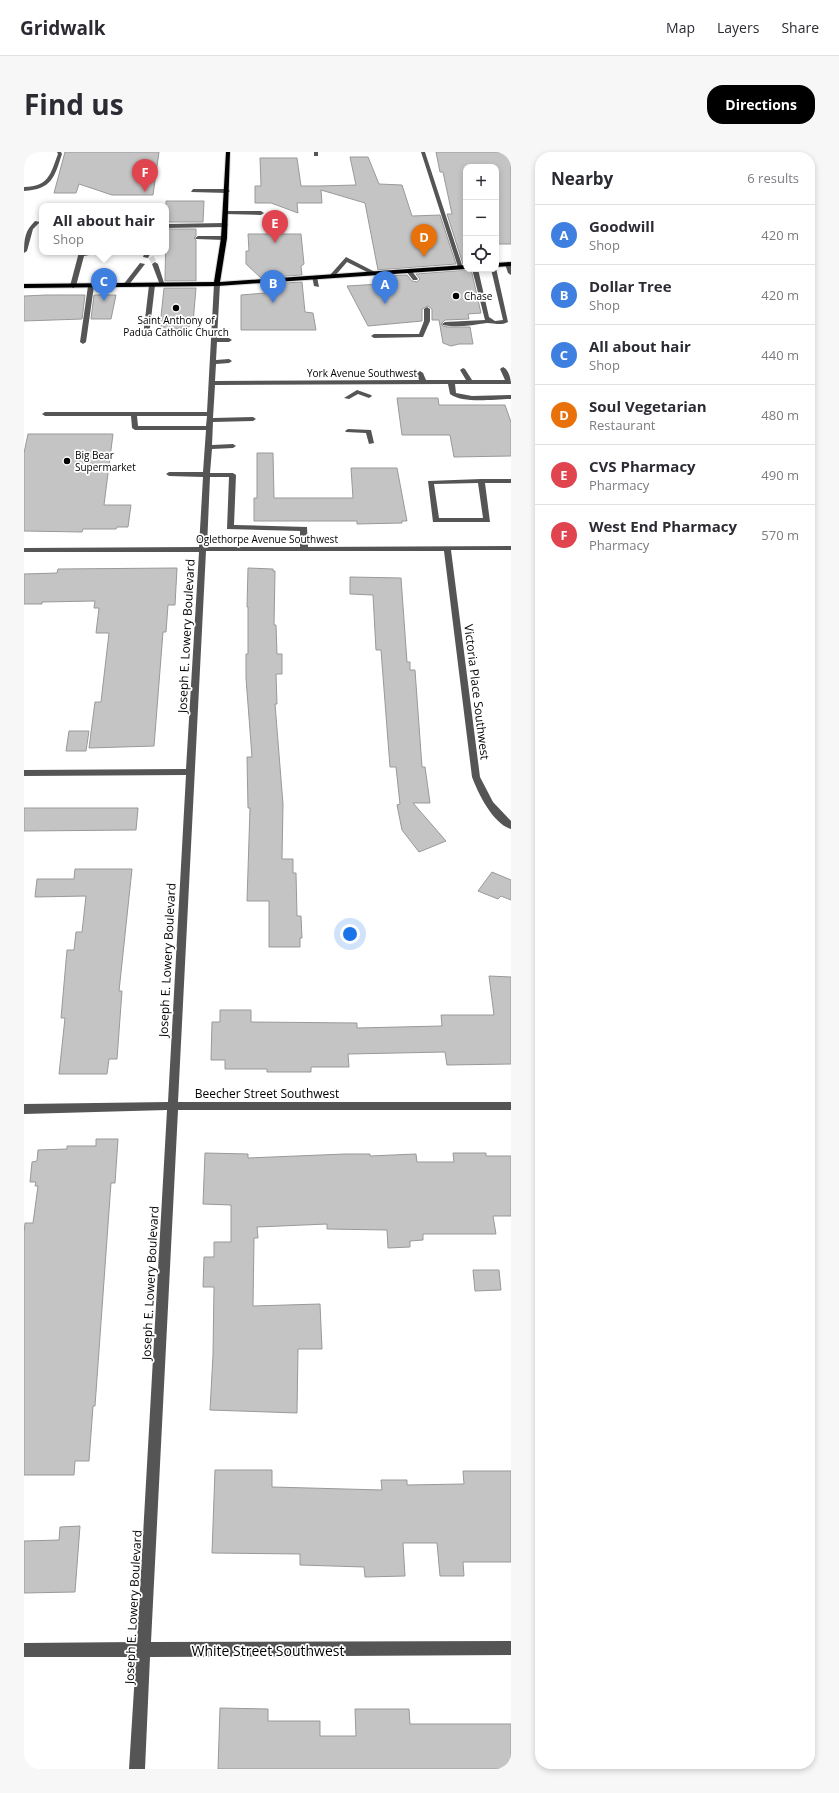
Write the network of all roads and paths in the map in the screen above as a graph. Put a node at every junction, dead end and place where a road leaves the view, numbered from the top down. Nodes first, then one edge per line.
1 (59, 152) edge
2 (228, 152) edge
3 (424, 152) edge
4 (24, 189) edge
5 (193, 191) dead end
6 (227, 191) junction
7 (226, 213) junction
8 (261, 213) dead end
9 (37, 222) dead end
10 (225, 225) junction
11 (169, 226) edge
12 (198, 238) dead end
13 (224, 238) junction
14 (24, 251) edge
15 (81, 255) edge
16 (142, 264) dead end
17 (155, 264) tunnel mouth
18 (510, 264) edge
19 (499, 265) edge
20 (463, 267) edge
21 (409, 271) junction
22 (476, 272) edge
23 (495, 272) edge
24 (373, 273) junction
25 (511, 274) edge
26 (332, 276) junction
27 (314, 277) junction
28 (415, 279) dead end
29 (217, 284) junction
30 (126, 285) junction
31 (152, 285) junction
32 (163, 285) junction
33 (24, 286) edge
34 (73, 286) junction
35 (91, 286) junction
36 (317, 286) dead end
37 (427, 309) dead end
38 (489, 321) junction
39 (445, 324) dead end
40 (146, 336) dead end
41 (374, 336) dead end
42 (214, 340) junction
43 (229, 340) dead end
44 (83, 342) dead end
45 (229, 361) dead end
46 (213, 362) junction
47 (503, 369) dead end
48 (463, 370) dead end
49 (420, 373) dead end
50 (355, 382) junction
51 (423, 382) junction
52 (450, 382) junction
53 (470, 382) junction
54 (510, 382) edge
55 (212, 383) junction
56 (357, 392) junction
57 (369, 396) dead end
58 (511, 397) edge
59 (347, 398) dead end
60 (45, 414) dead end
61 (134, 414) junction
62 (253, 419) dead end
63 (210, 421) junction
64 (348, 431) dead end
65 (371, 443) dead end
66 (209, 446) junction
67 (233, 446) dead end
68 (169, 474) dead end
69 (208, 475) junction
70 (481, 481) junction
71 (511, 481) edge
72 (447, 548) junction
73 (511, 548) edge
74 (204, 549) junction
75 (304, 549) junction
76 (24, 550) edge
77 (191, 772) junction
78 (24, 773) edge
79 (511, 826) edge
80 (172, 1106) junction
81 (511, 1106) edge
82 (24, 1109) edge
83 (511, 1648) edge
84 (24, 1650) edge
85 (144, 1650) junction
86 (137, 1769) edge

1 - 4 street
2 - 6 main road, Joseph E. Lowery Boulevard
3 - 20 street
5 - 6 street
6 - 7 main road, Joseph E. Lowery Boulevard
7 - 8 street
7 - 10 main road, Joseph E. Lowery Boulevard
9 - 14 street
10 - 11 street
10 - 13 main road, Joseph E. Lowery Boulevard
12 - 13 street
13 - 29 main road, Joseph E. Lowery Boulevard
15 - 34 street
16 - 30 street
17 - 32 street
18 - 19 main road
18 - 25 street
20 - 21 main road
21 - 24 main road
21 - 28 street
22 - 38 street
23 - 38 street
24 - 26 main road
24 - 26 street
26 - 27 main road
27 - 29 main road
27 - 36 street
29 - 32 main road
29 - 42 street, Joseph E. Lowery Boulevard
30 - 31 main road
30 - 35 main road
31 - 32 main road
31 - 40 street
33 - 34 main road
34 - 35 main road
35 - 44 street
37 - 41 street
38 - 39 street
42 - 43 street
42 - 46 street, Joseph E. Lowery Boulevard
45 - 46 street
46 - 55 street, Joseph E. Lowery Boulevard
47 - 54 street
48 - 53 street
49 - 51 street
50 - 51 street, York Avenue Southwest
50 - 55 street, York Avenue Southwest
50 - 56 street
51 - 52 street, York Avenue Southwest
52 - 53 street, York Avenue Southwest
52 - 58 street
53 - 54 street, York Avenue Southwest
55 - 63 street, Joseph E. Lowery Boulevard
56 - 57 street
56 - 59 street
60 - 61 street
61 - 63 street
61 - 63 street
62 - 63 street
63 - 66 street, Joseph E. Lowery Boulevard
64 - 65 street
66 - 67 street
66 - 69 street, Joseph E. Lowery Boulevard
68 - 69 street
69 - 74 street, Joseph E. Lowery Boulevard
69 - 75 street
70 - 70 street
70 - 71 street
72 - 73 street, Oglethorpe Avenue Southwest
72 - 75 street, Oglethorpe Avenue Southwest
72 - 79 street, Victoria Place Southwest
74 - 75 street, Oglethorpe Avenue Southwest
74 - 76 street, Oglethorpe Avenue Southwest
74 - 77 street, Joseph E. Lowery Boulevard
77 - 78 street
77 - 80 street, Joseph E. Lowery Boulevard
80 - 81 street, Beecher Street Southwest
80 - 82 street, Beecher Street Southwest
80 - 85 street, Joseph E. Lowery Boulevard
83 - 85 street, White Street Southwest
84 - 85 street, White Street Southwest
85 - 86 street, Joseph E. Lowery Boulevard

